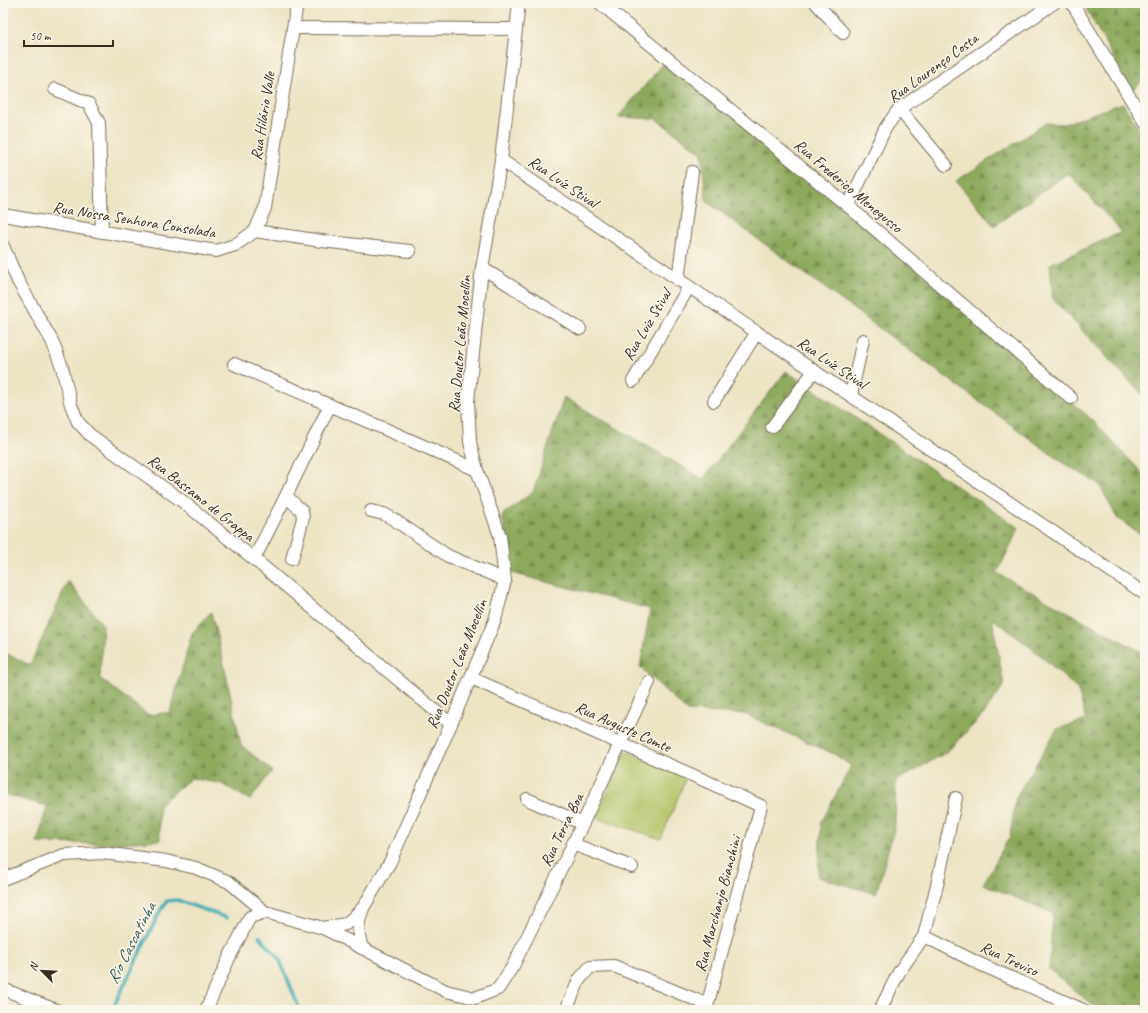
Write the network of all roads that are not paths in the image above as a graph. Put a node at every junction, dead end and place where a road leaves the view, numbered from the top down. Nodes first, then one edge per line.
1 (297, 3) edge
2 (519, 3) edge
3 (600, 3) edge
4 (816, 3) edge
5 (1054, 3) edge
6 (1072, 3) edge
7 (293, 28) junction
8 (515, 28) junction
9 (843, 34) dead end
10 (55, 89) dead end
11 (898, 109) junction
12 (1145, 122) edge
13 (501, 160) junction
14 (946, 165) dead end
15 (692, 172) dead end
16 (848, 206) junction
17 (3, 215) edge
18 (255, 231) junction
19 (102, 232) junction
20 (3, 246) edge
21 (410, 251) dead end
22 (482, 268) junction
23 (678, 280) junction
24 (689, 286) junction
25 (580, 328) dead end
26 (757, 332) junction
27 (864, 340) dead end
28 (234, 364) dead end
29 (814, 371) junction
30 (634, 380) dead end
31 (851, 396) junction
32 (1071, 398) dead end
33 (714, 401) dead end
34 (330, 405) junction
35 (772, 426) dead end
36 (477, 470) junction
37 (286, 496) junction
38 (371, 511) dead end
39 (254, 559) junction
40 (292, 559) dead end
41 (505, 580) junction
42 (1145, 594) edge
43 (471, 678) junction
44 (648, 682) dead end
45 (451, 724) junction
46 (621, 744) junction
47 (956, 798) dead end
48 (527, 799) dead end
49 (761, 806) joint
50 (583, 824) junction
51 (573, 844) junction
52 (632, 867) dead end
53 (3, 879) edge
54 (363, 908) junction
55 (265, 912) junction
56 (323, 928) junction
57 (924, 936) junction
58 (362, 948) junction
59 (3, 989) edge
60 (706, 1007) edge
61 (56, 1010) edge
62 (206, 1010) edge
63 (566, 1010) edge
64 (880, 1010) edge
65 (1083, 1010) edge

1 - 7 street, Rua Hilário Valle
2 - 8 street, Rua Doutor Leão Mocellin
3 - 16 street, Rua Frederico Menegusso
4 - 9 street
5 - 11 street, Rua Lourenço Costa
6 - 12 street
7 - 8 street
7 - 18 street, Rua Hilário Valle
8 - 13 street, Rua Doutor Leão Mocellin
10 - 19 street
11 - 14 street
11 - 16 street, Rua Lourenço Costa
13 - 22 street, Rua Doutor Leão Mocellin
13 - 23 street, Rua Luíz Stival
15 - 23 street, Rua Luiz Stival
16 - 32 street, Rua Frederico Menegusso
17 - 19 street, Rua Nossa Senhora Consolada
18 - 19 street, Rua Nossa Senhora Consolada
18 - 21 street
20 - 39 street, Rua Bassamo de Grappa
22 - 25 street
22 - 36 street, Rua Doutor Leão Mocellin
23 - 24 street, Rua Luíz Stival
24 - 26 street, Rua Luíz Stival
24 - 30 street, Rua Luiz Stival
26 - 29 street, Rua Luíz Stival
26 - 33 street
27 - 31 street
28 - 34 street
29 - 31 street, Rua Luíz Stival
29 - 35 street
31 - 42 street, Rua Luíz Stival
34 - 36 street
34 - 37 street
36 - 41 street, Rua Doutor Leão Mocellin
37 - 39 street
37 - 40 street
38 - 41 street
39 - 45 street, Rua Bassamo de Grappa
41 - 43 street, Rua Doutor Leão Mocellin
43 - 45 street, Rua Doutor Leão Mocellin
43 - 46 street, Rua Auguste Comte
44 - 46 street, Rua Terra Boa
45 - 54 street, Rua Doutor Leão Mocellin
46 - 49 street, Rua Auguste Comte
46 - 50 street, Rua Terra Boa
47 - 57 street
48 - 50 street
49 - 60 street, Rua Marchanjo Bianchini
50 - 51 street, Rua Terra Boa
51 - 52 street
51 - 58 street, Rua Terra Boa
53 - 55 street
54 - 56 street, Rua Doutor Leão Mocellin
54 - 58 street
55 - 56 street, Rua Doutor Leão Mocellin
55 - 62 street
56 - 58 street
57 - 64 street
57 - 65 street, Rua Treviso
59 - 61 street
60 - 63 street

